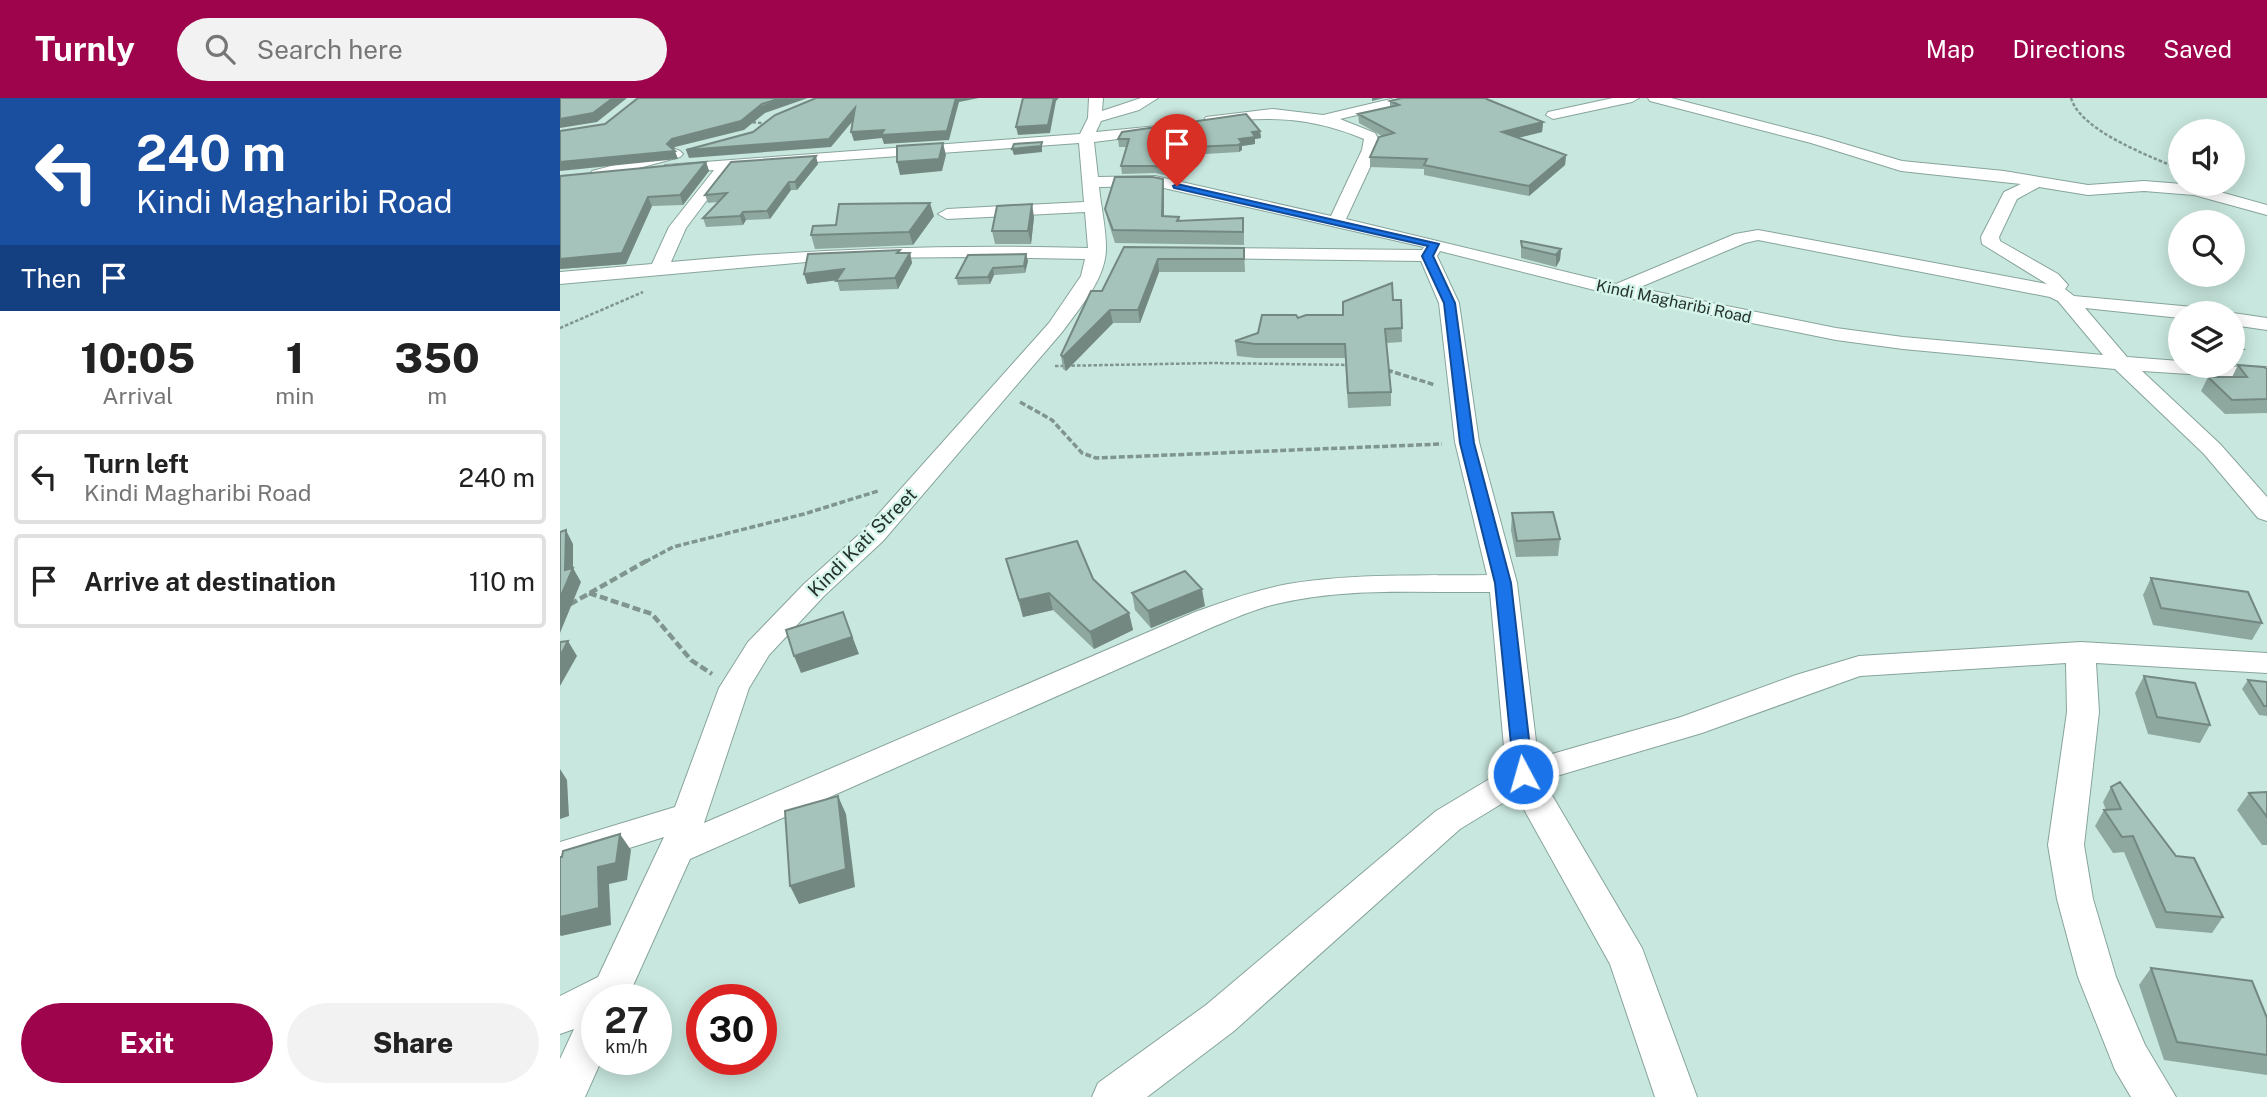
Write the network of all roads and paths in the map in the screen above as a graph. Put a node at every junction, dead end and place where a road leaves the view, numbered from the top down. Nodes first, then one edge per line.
1 (1151, 98) edge
2 (1412, 98) edge
3 (1632, 98) edge
4 (1655, 98) edge
5 (2071, 98) edge
6 (1553, 115) dead end
7 (1092, 118) edge
8 (1322, 119) junction
9 (743, 122) edge
10 (763, 123) edge
11 (1194, 123) edge
12 (1167, 128) edge
13 (695, 149) edge
14 (727, 163) junction
15 (2168, 164) edge
16 (2036, 182) junction
17 (1091, 194) junction
18 (2267, 210) edge
19 (947, 214) dead end
20 (1336, 223) junction
21 (1431, 250) junction
22 (1101, 251) junction
23 (1188, 252) edge
24 (655, 269) junction
25 (560, 278) edge
26 (1618, 290) junction
27 (2065, 298) junction
28 (2168, 310) edge
29 (2245, 321) edge
30 (2267, 324) edge
31 (560, 328) edge
32 (2121, 363) junction
33 (1357, 365) edge
34 (1022, 366) junction
35 (1378, 368) edge
36 (2267, 373) edge
37 (1001, 391) junction
38 (1462, 398) junction
39 (1467, 443) junction
40 (923, 480) junction
41 (2267, 513) edge
42 (1503, 583) junction
43 (588, 593) junction
44 (560, 610) edge
45 (2081, 652) junction
46 (2267, 663) edge
47 (734, 688) junction
48 (1523, 774) junction
49 (689, 816) junction
50 (677, 850) junction
51 (560, 856) edge
52 (614, 984) edge
53 (581, 1010) edge
54 (560, 1016) edge
55 (581, 1058) edge
56 (564, 1097) edge
57 (1113, 1097) edge
58 (1676, 1097) edge
59 (2155, 1097) edge

1 - 7 street
2 - 8 street
3 - 6 street
4 - 16 street
5 - 15 path
7 - 12 street
7 - 14 street
7 - 17 street, Kindi Kati Street
8 - 11 street
8 - 20 street
9 - 10 path
13 - 14 street
14 - 24 street
16 - 18 street
16 - 27 street
17 - 19 street, Kindi Magharibi Road
17 - 20 street, Kindi Magharibi Road
17 - 22 street, Kindi Kati Street
20 - 21 street, Kindi Magharibi Road
21 - 23 street
21 - 26 street, Kindi Magharibi Road
21 - 38 street
22 - 24 street
22 - 34 street, Kindi Kati Street
24 - 25 street
24 - 31 path
26 - 27 street
26 - 32 street, Kindi Magharibi Road
27 - 28 street
27 - 32 street
29 - 30 street
32 - 36 street, Kindi Magharibi Road
32 - 41 street
33 - 34 path
34 - 37 street, Kindi Kati Street
35 - 38 path
37 - 39 path
37 - 40 street, Kindi Kati Street
38 - 39 street
39 - 42 street
40 - 43 path
40 - 47 street, Kindi Kati Street
42 - 48 street
42 - 50 street
43 - 44 path
43 - 47 path
45 - 46 street
45 - 48 street
45 - 59 street
47 - 49 street, Kindi Kati Street
48 - 57 street
48 - 58 street
49 - 50 street, Kindi Kati Street
49 - 51 street
50 - 52 street, Kindi Kati Street
53 - 54 street
55 - 56 street, Kindi Kati Street

